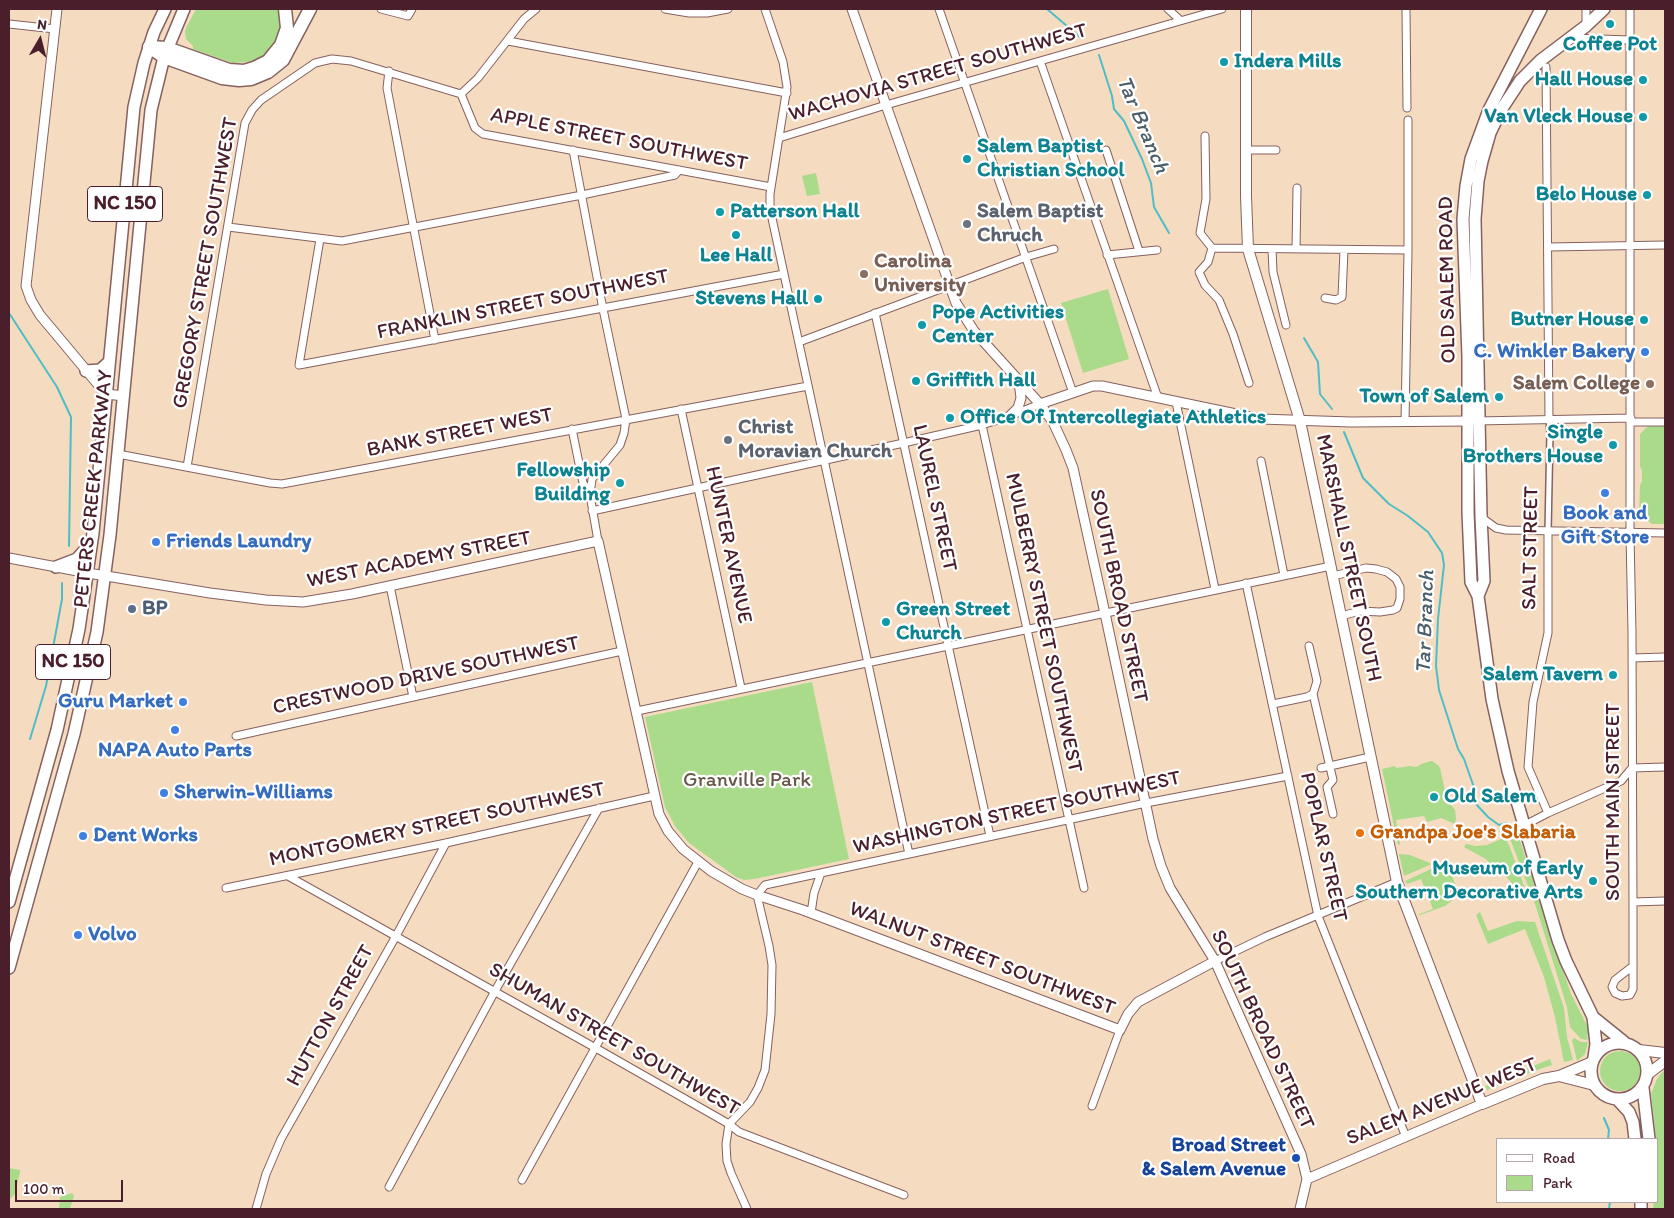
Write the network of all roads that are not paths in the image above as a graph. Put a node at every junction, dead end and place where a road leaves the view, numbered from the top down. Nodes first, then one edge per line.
1 (164, 9) edge
2 (184, 9) edge
3 (285, 9) edge
4 (310, 9) edge
5 (381, 9) edge
6 (412, 9) edge
7 (536, 9) edge
8 (665, 9) edge
9 (728, 9) edge
10 (765, 9) edge
11 (852, 9) edge
12 (939, 9) edge
13 (1168, 9) edge
14 (1222, 9) edge
15 (1246, 9) edge
16 (1406, 9) edge
17 (1541, 9) edge
18 (1586, 9) edge
19 (1604, 9) edge
20 (1630, 9) edge
21 (57, 13) edge
22 (1180, 20) junction
23 (9, 24) edge
24 (1586, 26) junction
25 (55, 30) junction
26 (1570, 38) junction
27 (1630, 40) junction
28 (508, 42) junction
29 (149, 47) junction
30 (165, 53) junction
31 (1040, 61) junction
32 (1546, 67) dead end
33 (389, 71) junction
34 (966, 83) junction
35 (787, 93) junction
36 (461, 94) junction
37 (886, 106) junction
38 (1407, 108) dead end
39 (1408, 120) dead end
40 (1205, 136) dead end
41 (780, 138) junction
42 (573, 150) junction
43 (1106, 150) dead end
44 (1246, 150) junction
45 (1276, 150) dead end
46 (678, 170) junction
47 (771, 187) junction
48 (1298, 188) dead end
49 (582, 195) junction
50 (228, 227) junction
51 (414, 228) junction
52 (320, 240) junction
53 (1665, 245) edge
54 (1630, 246) junction
55 (1549, 247) junction
56 (1212, 248) junction
57 (1054, 249) dead end
58 (1248, 249) junction
59 (1272, 249) junction
60 (1296, 249) junction
61 (1157, 250) dead end
62 (1344, 250) junction
63 (1408, 250) junction
64 (1139, 251) junction
65 (1107, 255) junction
66 (1026, 257) junction
67 (784, 274) junction
68 (948, 286) junction
69 (1325, 298) dead end
70 (603, 309) junction
71 (875, 313) junction
72 (1286, 325) dead end
73 (435, 340) junction
74 (799, 342) junction
75 (109, 362) junction
76 (86, 370) junction
77 (1019, 380) junction
78 (1249, 383) dead end
79 (808, 386) junction
80 (1073, 393) junction
81 (106, 394) junction
82 (124, 396) junction
83 (1158, 398) junction
84 (1176, 402) junction
85 (1040, 404) junction
86 (681, 409) junction
87 (1010, 416) junction
88 (626, 419) junction
89 (1549, 419) junction
90 (1631, 420) junction
91 (1300, 421) junction
92 (1468, 421) junction
93 (1480, 421) junction
94 (1404, 422) junction
95 (1665, 422) edge
96 (982, 425) junction
97 (572, 430) junction
98 (904, 443) junction
99 (118, 454) junction
100 (824, 460) junction
101 (1261, 461) dead end
102 (187, 468) junction
103 (697, 488) junction
104 (590, 494) junction
105 (592, 511) junction
106 (1481, 516) junction
107 (1548, 532) junction
108 (93, 533) junction
109 (1630, 533) junction
110 (1665, 533) edge
111 (598, 541) junction
112 (9, 558) edge
113 (56, 567) junction
114 (1332, 571) junction
115 (88, 573) junction
116 (105, 575) junction
117 (1284, 575) junction
118 (1246, 583) junction
119 (390, 586) junction
120 (1215, 589) junction
121 (1478, 596) junction
122 (1104, 613) junction
123 (1341, 616) junction
124 (1026, 631) junction
125 (949, 646) junction
126 (1309, 646) dead end
127 (622, 651) junction
128 (1665, 657) edge
129 (1632, 658) junction
130 (868, 663) junction
131 (741, 688) junction
132 (1313, 694) junction
133 (413, 697) junction
134 (1273, 704) junction
135 (637, 711) junction
136 (236, 736) dead end
137 (51, 750) junction
138 (68, 755) junction
139 (1370, 757) junction
140 (1329, 766) junction
141 (1665, 767) edge
142 (1320, 768) dead end
143 (1632, 768) junction
144 (1288, 776) junction
145 (654, 796) junction
146 (1146, 803) junction
147 (599, 808) junction
148 (1548, 813) junction
149 (1333, 814) dead end
150 (1069, 820) junction
151 (1523, 826) junction
152 (990, 836) junction
153 (446, 843) junction
154 (909, 854) junction
155 (20, 860) junction
156 (698, 862) junction
157 (37, 864) junction
158 (820, 873) junction
159 (288, 876) junction
160 (1396, 882) junction
161 (226, 888) dead end
162 (1084, 888) dead end
163 (757, 895) junction
164 (1665, 901) edge
165 (9, 902) edge
166 (1633, 902) junction
167 (811, 913) junction
168 (1318, 916) junction
169 (396, 936) junction
170 (1215, 962) junction
171 (9, 966) edge
172 (1633, 966) dead end
173 (495, 991) junction
174 (1593, 1017) junction
175 (1120, 1030) junction
176 (1624, 1042) junction
177 (595, 1047) junction
178 (1640, 1050) junction
179 (1665, 1053) edge
180 (1593, 1059) junction
181 (1665, 1061) edge
182 (1648, 1074) junction
183 (1560, 1076) junction
184 (1594, 1085) junction
185 (1643, 1088) junction
186 (1617, 1099) junction
187 (1482, 1104) junction
188 (1092, 1106) dead end
189 (730, 1124) junction
190 (1406, 1137) junction
191 (1635, 1138) edge
192 (1648, 1138) edge
193 (1307, 1179) junction
194 (522, 1180) dead end
195 (389, 1187) dead end
196 (904, 1195) dead end
197 (256, 1209) edge
198 (748, 1209) edge
199 (1300, 1209) edge

1 - 29 main road, PETERS CREEK PARKWAY / NC 150
2 - 30 main road, PETERS CREEK PARKWAY
3 - 30 highway
4 - 30 highway
5 - 6 street
7 - 28 street
8 - 9 street
10 - 35 street
11 - 37 street, SOUTH BROAD STREET
12 - 34 street
13 - 22 street
14 - 22 street, WACHOVIA STREET SOUTHWEST
15 - 44 main road, MARSHALL STREET SOUTH
16 - 38 street
17 - 92 main road, OLD SALEM ROAD
18 - 24 street
19 - 24 main road, OLD SALEM ROAD
20 - 27 street, SOUTH MAIN STREET
21 - 25 street
22 - 31 street, WACHOVIA STREET SOUTHWEST
23 - 25 street
24 - 26 main road, OLD SALEM ROAD
25 - 76 street
26 - 27 street
26 - 93 main road, OLD SALEM ROAD
27 - 54 street, SOUTH MAIN STREET
28 - 35 street
28 - 36 street
29 - 30 highway
29 - 75 main road, PETERS CREEK PARKWAY / NC 150
30 - 82 main road, PETERS CREEK PARKWAY / NC 150
31 - 34 street, WACHOVIA STREET SOUTHWEST
31 - 65 street
32 - 55 street, SALT STREET
33 - 36 street
33 - 50 street, GREGORY STREET SOUTHWEST
33 - 51 street
34 - 37 street, WACHOVIA STREET SOUTHWEST
34 - 66 street
35 - 41 street
36 - 42 street, APPLE STREET SOUTHWEST
37 - 41 street, WACHOVIA STREET SOUTHWEST
37 - 68 street, SOUTH BROAD STREET
39 - 63 street
40 - 56 street
41 - 47 street
42 - 46 street, APPLE STREET SOUTHWEST
42 - 49 street
43 - 64 street
44 - 45 street
44 - 58 main road, MARSHALL STREET SOUTH
46 - 47 street, APPLE STREET SOUTHWEST
46 - 49 street
47 - 67 street
48 - 60 street
49 - 51 street
49 - 70 street
50 - 52 street
50 - 102 street, GREGORY STREET SOUTHWEST
51 - 52 street
51 - 73 street
52 - 73 street, FRANKLIN STREET SOUTHWEST
53 - 54 street
54 - 55 street
54 - 90 street, SOUTH MAIN STREET
55 - 89 street, SALT STREET
56 - 58 street
56 - 78 street
57 - 66 street
58 - 59 street
58 - 91 main road, MARSHALL STREET SOUTH
59 - 60 street
59 - 72 street
60 - 62 street
61 - 64 street
62 - 63 street
62 - 69 street
63 - 94 street
64 - 65 street
65 - 83 street
66 - 68 street
66 - 80 street
67 - 70 street, FRANKLIN STREET SOUTHWEST
67 - 74 street
68 - 71 street
68 - 77 street, SOUTH BROAD STREET
70 - 73 street, FRANKLIN STREET SOUTHWEST
70 - 88 street
71 - 74 street
71 - 98 street, LAUREL STREET
74 - 79 street
75 - 76 main road
75 - 81 main road, PETERS CREEK PARKWAY / NC 150
76 - 81 street
77 - 85 street, SOUTH BROAD STREET
77 - 87 street
79 - 86 street, BANK STREET WEST
79 - 100 street
80 - 83 street
80 - 85 street
81 - 82 street
81 - 108 main road, PETERS CREEK PARKWAY / NC 150
82 - 99 main road, PETERS CREEK PARKWAY / NC 150
83 - 84 street
84 - 91 street
84 - 120 street
85 - 87 street
85 - 122 street, SOUTH BROAD STREET
86 - 88 street, BANK STREET WEST
86 - 103 street, HUNTER AVENUE
87 - 96 street
88 - 97 street, BANK STREET WEST
88 - 104 street
89 - 90 street
89 - 93 street
89 - 107 street, SALT STREET
90 - 95 street
90 - 109 street, SOUTH MAIN STREET
91 - 94 street
91 - 114 main road, MARSHALL STREET SOUTH
92 - 93 street
92 - 94 street
92 - 121 main road, OLD SALEM ROAD
93 - 106 main road, OLD SALEM ROAD
96 - 98 street
96 - 124 street, MULBERRY STREET SOUTHWEST
97 - 102 street, BANK STREET WEST
97 - 104 street
98 - 100 street
98 - 125 street, LAUREL STREET
99 - 102 street, BANK STREET WEST
99 - 116 main road, PETERS CREEK PARKWAY / NC 150
100 - 103 street
100 - 130 street
101 - 117 street
103 - 105 street
103 - 131 street, HUNTER AVENUE
104 - 105 street
105 - 111 street
106 - 107 street
106 - 121 main road, OLD SALEM ROAD
107 - 109 street
107 - 148 street, SALT STREET
108 - 113 main road
108 - 115 main road, PETERS CREEK PARKWAY / NC 150
109 - 110 street
109 - 129 street, SOUTH MAIN STREET
111 - 119 street, WEST ACADEMY STREET
111 - 127 street, WALNUT STREET SOUTHWEST
112 - 113 street, WEST ACADEMY STREET
113 - 115 street, WEST ACADEMY STREET
114 - 117 street
114 - 123 main road, MARSHALL STREET SOUTH
114 - 123 street
115 - 116 street, WEST ACADEMY STREET
115 - 137 main road, PETERS CREEK PARKWAY / NC 150
116 - 119 street, WEST ACADEMY STREET
116 - 138 main road, PETERS CREEK PARKWAY / NC 150
117 - 118 street
118 - 120 street
118 - 134 street, POPLAR STREET
119 - 133 street
120 - 122 street
121 - 151 main road, OLD SALEM ROAD
122 - 124 street
122 - 146 street, SOUTH BROAD STREET
123 - 139 main road, MARSHALL STREET SOUTH
124 - 125 street
124 - 150 street, MULBERRY STREET SOUTHWEST
125 - 130 street
125 - 152 street, LAUREL STREET
126 - 132 street
127 - 133 street, CRESTWOOD DRIVE SOUTHWEST
127 - 135 street, WALNUT STREET SOUTHWEST
128 - 129 street
129 - 143 street, SOUTH MAIN STREET
130 - 131 street
130 - 154 street
131 - 135 street
132 - 134 street
132 - 140 street
133 - 136 street, CRESTWOOD DRIVE SOUTHWEST
134 - 144 street, POPLAR STREET
135 - 145 street, WALNUT STREET SOUTHWEST
137 - 138 main road
137 - 155 main road, PETERS CREEK PARKWAY / NC 150
138 - 157 main road, PETERS CREEK PARKWAY / NC 150
139 - 140 street
139 - 160 main road, MARSHALL STREET SOUTH
140 - 142 street
140 - 149 street
141 - 143 street
143 - 148 street
143 - 166 street, SOUTH MAIN STREET
144 - 146 street, WASHINGTON STREET SOUTHWEST
144 - 168 street, POPLAR STREET
145 - 147 street, MONTGOMERY STREET SOUTHWEST
145 - 156 street, WALNUT STREET SOUTHWEST
146 - 150 street, WASHINGTON STREET SOUTHWEST
146 - 170 street, SOUTH BROAD STREET
147 - 153 street, MONTGOMERY STREET SOUTHWEST
147 - 173 street
148 - 151 street
150 - 152 street, WASHINGTON STREET SOUTHWEST
150 - 162 street, MULBERRY STREET SOUTHWEST
151 - 174 main road, OLD SALEM ROAD
152 - 154 street, WASHINGTON STREET SOUTHWEST
153 - 159 street, MONTGOMERY STREET SOUTHWEST
153 - 169 street, HUTTON STREET
154 - 158 street, WASHINGTON STREET SOUTHWEST
155 - 157 main road
155 - 165 main road, PETERS CREEK PARKWAY / NC 150
156 - 163 street, WALNUT STREET SOUTHWEST
156 - 177 street
157 - 171 main road, PETERS CREEK PARKWAY / NC 150
158 - 163 street, WASHINGTON STREET SOUTHWEST
158 - 167 street
159 - 161 street, MONTGOMERY STREET SOUTHWEST
159 - 169 street, SHUMAN STREET SOUTHWEST
160 - 168 street, WALNUT STREET SOUTHWEST
160 - 187 main road, MARSHALL STREET SOUTH
163 - 167 street, WALNUT STREET SOUTHWEST
163 - 189 street
164 - 166 street
166 - 172 street, SOUTH MAIN STREET
167 - 175 street, WALNUT STREET SOUTHWEST
168 - 170 street, WALNUT STREET SOUTHWEST
168 - 190 street, POPLAR STREET
169 - 173 street, SHUMAN STREET SOUTHWEST
169 - 197 street, HUTTON STREET
170 - 175 street, WALNUT STREET SOUTHWEST
170 - 193 street, SOUTH BROAD STREET
173 - 177 street, SHUMAN STREET SOUTHWEST
173 - 195 street
174 - 176 main road, OLD SALEM ROAD
174 - 180 main road, OLD SALEM ROAD
175 - 188 street
176 - 178 main road
176 - 180 main road
177 - 189 street, SHUMAN STREET SOUTHWEST
177 - 194 street
178 - 179 main road
178 - 182 main road
180 - 183 main road, SALEM AVENUE WEST
180 - 184 main road
181 - 182 main road
182 - 185 main road
183 - 184 main road
183 - 187 main road, SALEM AVENUE WEST
184 - 186 main road
185 - 186 main road
185 - 192 main road
186 - 191 main road
187 - 190 street, SALEM AVENUE WEST
189 - 196 street, SHUMAN STREET SOUTHWEST
189 - 198 street
190 - 193 street, SALEM AVENUE WEST
193 - 199 street, SOUTH BROAD STREET

